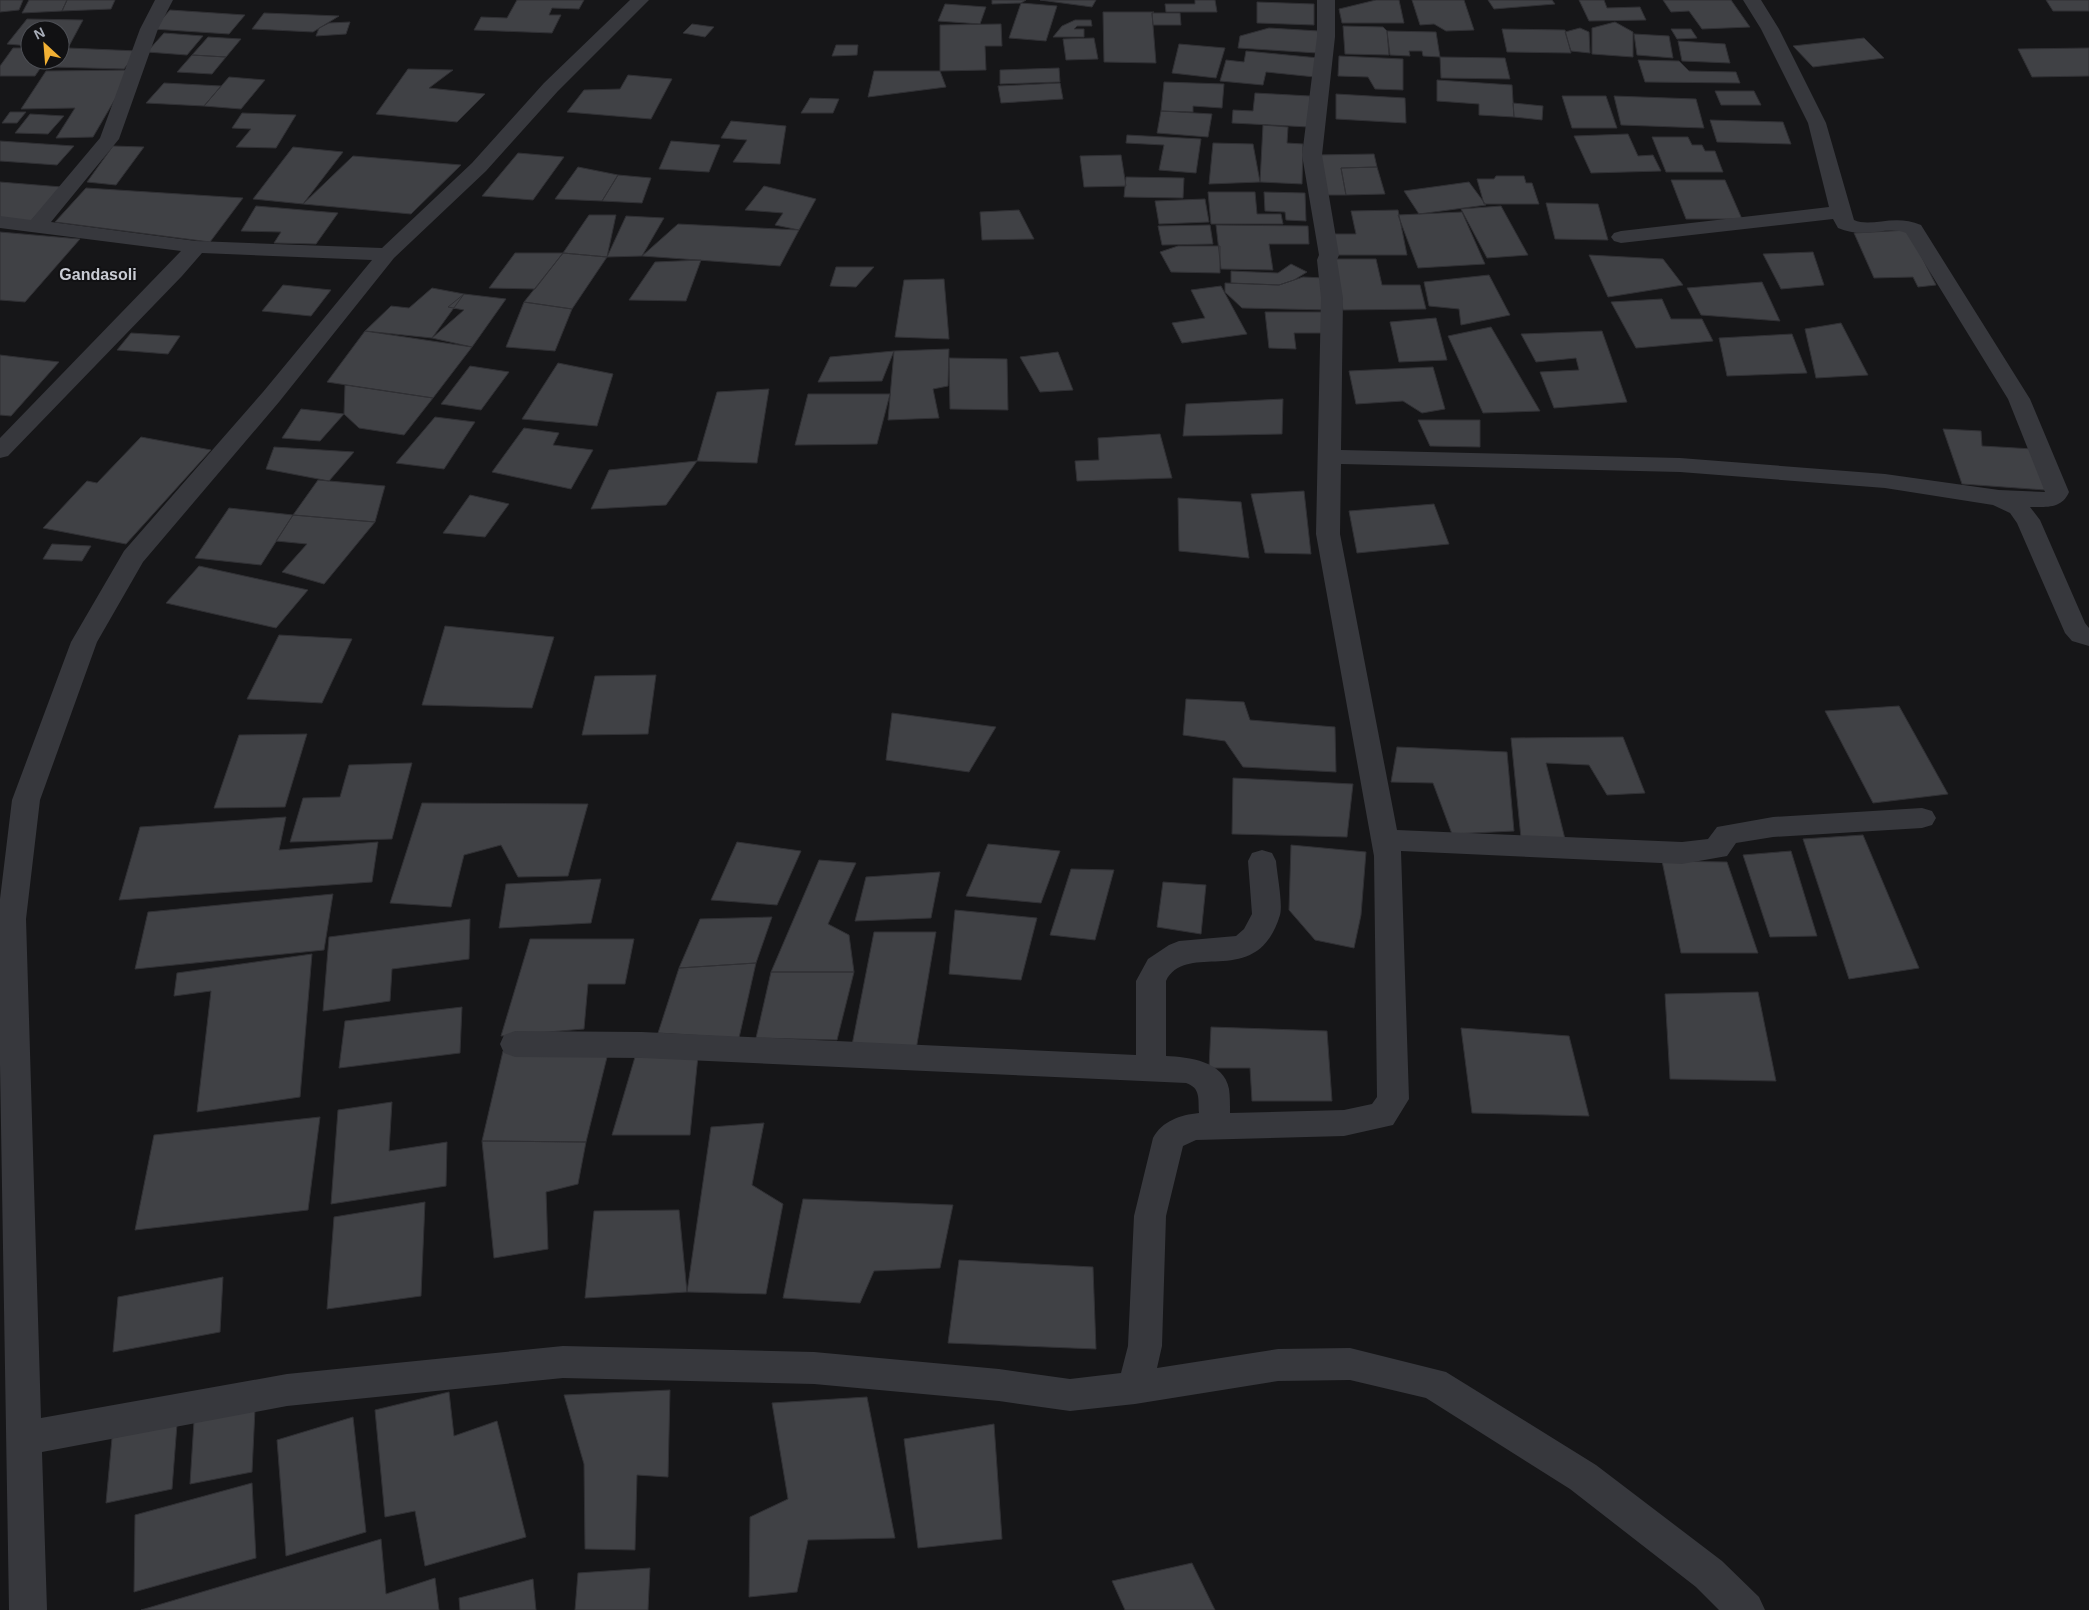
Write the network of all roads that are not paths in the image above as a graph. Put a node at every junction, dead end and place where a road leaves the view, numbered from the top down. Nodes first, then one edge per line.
1 (164, 0) edge
2 (640, 0) edge
3 (1326, 0) edge
4 (1752, 0) edge
5 (1840, 212) junction
6 (0, 222) edge
7 (37, 226) junction
8 (1620, 237) dead end
9 (196, 246) junction
10 (387, 254) junction
11 (0, 451) edge
12 (1330, 457) junction
13 (1999, 498) junction
14 (2089, 637) edge
15 (1922, 818) dead end
16 (1384, 840) junction
17 (1262, 861) dead end
18 (515, 1044) dead end
19 (1151, 1068) junction
20 (1215, 1127) junction
21 (1135, 1388) junction
22 (24, 1438) junction
23 (28, 1610) edge
24 (1746, 1610) edge

1 - 7 street
2 - 10 street
3 - 12 street
4 - 5 street
5 - 8 street
5 - 13 street
6 - 7 street
7 - 9 street
9 - 10 street
9 - 11 street
10 - 22 street
12 - 13 street
12 - 16 street
13 - 14 street
15 - 16 street
16 - 20 street
17 - 19 street
18 - 19 street
19 - 20 street
20 - 21 street
21 - 22 street
21 - 24 street
22 - 23 street

